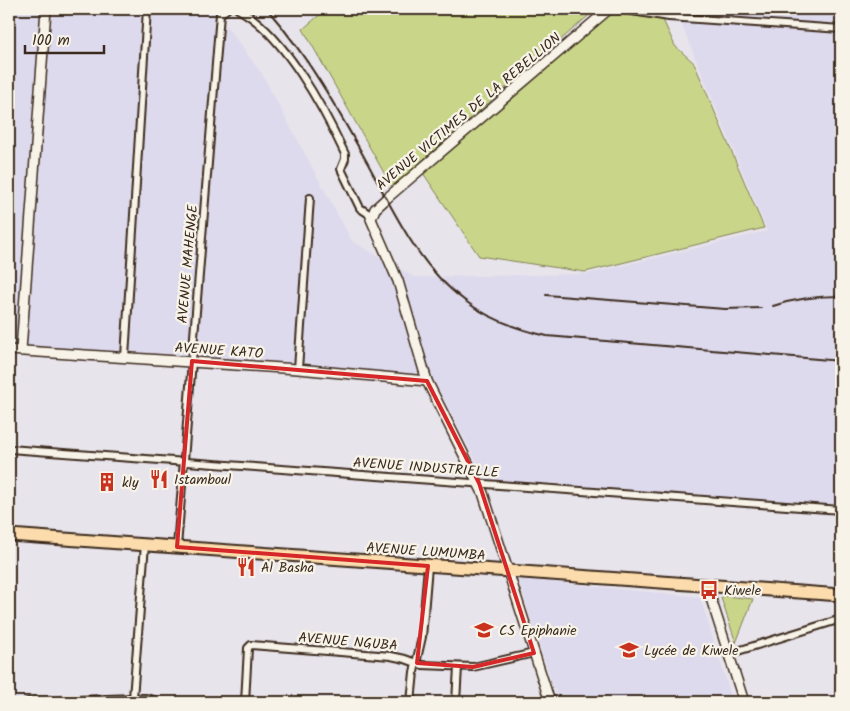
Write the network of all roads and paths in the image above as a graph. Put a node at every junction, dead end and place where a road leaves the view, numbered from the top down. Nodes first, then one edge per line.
1 (46, 9) edge
2 (147, 9) edge
3 (227, 9) edge
4 (238, 9) edge
5 (609, 9) edge
6 (621, 9) edge
7 (841, 29) edge
8 (310, 198) dead end
9 (372, 216) junction
10 (9, 350) edge
11 (21, 350) junction
12 (125, 357) junction
13 (192, 362) junction
14 (298, 369) junction
15 (428, 381) junction
16 (9, 449) edge
17 (183, 462) junction
18 (480, 483) junction
19 (841, 510) edge
20 (9, 535) edge
21 (145, 544) junction
22 (178, 547) junction
23 (428, 566) junction
24 (508, 572) junction
25 (707, 586) junction
26 (841, 595) edge
27 (841, 620) edge
28 (534, 653) junction
29 (728, 654) junction
30 (417, 663) junction
31 (458, 667) junction
32 (133, 698) junction
33 (28, 702) edge
34 (161, 702) edge
35 (245, 702) edge
36 (411, 702) edge
37 (456, 702) edge
38 (550, 702) edge
39 (744, 702) edge

1 - 11 street
2 - 12 street
3 - 13 street, AVENUE MAHENGE
4 - 9 street
5 - 9 street, AVENUE VICTIMES DE LA REBELLION
6 - 7 street
8 - 14 street
9 - 15 street
10 - 11 street, AVENUE KATO
11 - 12 street, AVENUE KATO
12 - 13 street, AVENUE KATO
13 - 14 street, AVENUE KATO
13 - 17 street, AVENUE MAHENGE
14 - 15 street, AVENUE KATO
15 - 18 street
16 - 17 street, AVENUE INDUSTRIELLE
17 - 18 street, AVENUE INDUSTRIELLE
17 - 22 street, AVENUE MAHENGE
18 - 19 street, AVENUE INDUSTRIELLE
18 - 24 street
20 - 21 highway, AVENUE LUMUMBA
21 - 22 highway, AVENUE LUMUMBA
21 - 32 street
22 - 23 highway, AVENUE LUMUMBA
23 - 24 highway, AVENUE LUMUMBA
23 - 30 street
24 - 25 highway, AVENUE LUMUMBA
24 - 28 street
25 - 26 highway, AVENUE LUMUMBA
25 - 29 street
27 - 29 street
28 - 31 street, AVENUE NGUBA
28 - 38 street
29 - 39 street
30 - 31 street, AVENUE NGUBA
30 - 35 street, AVENUE NGUBA
30 - 36 street
31 - 37 street
32 - 33 street
32 - 34 street

